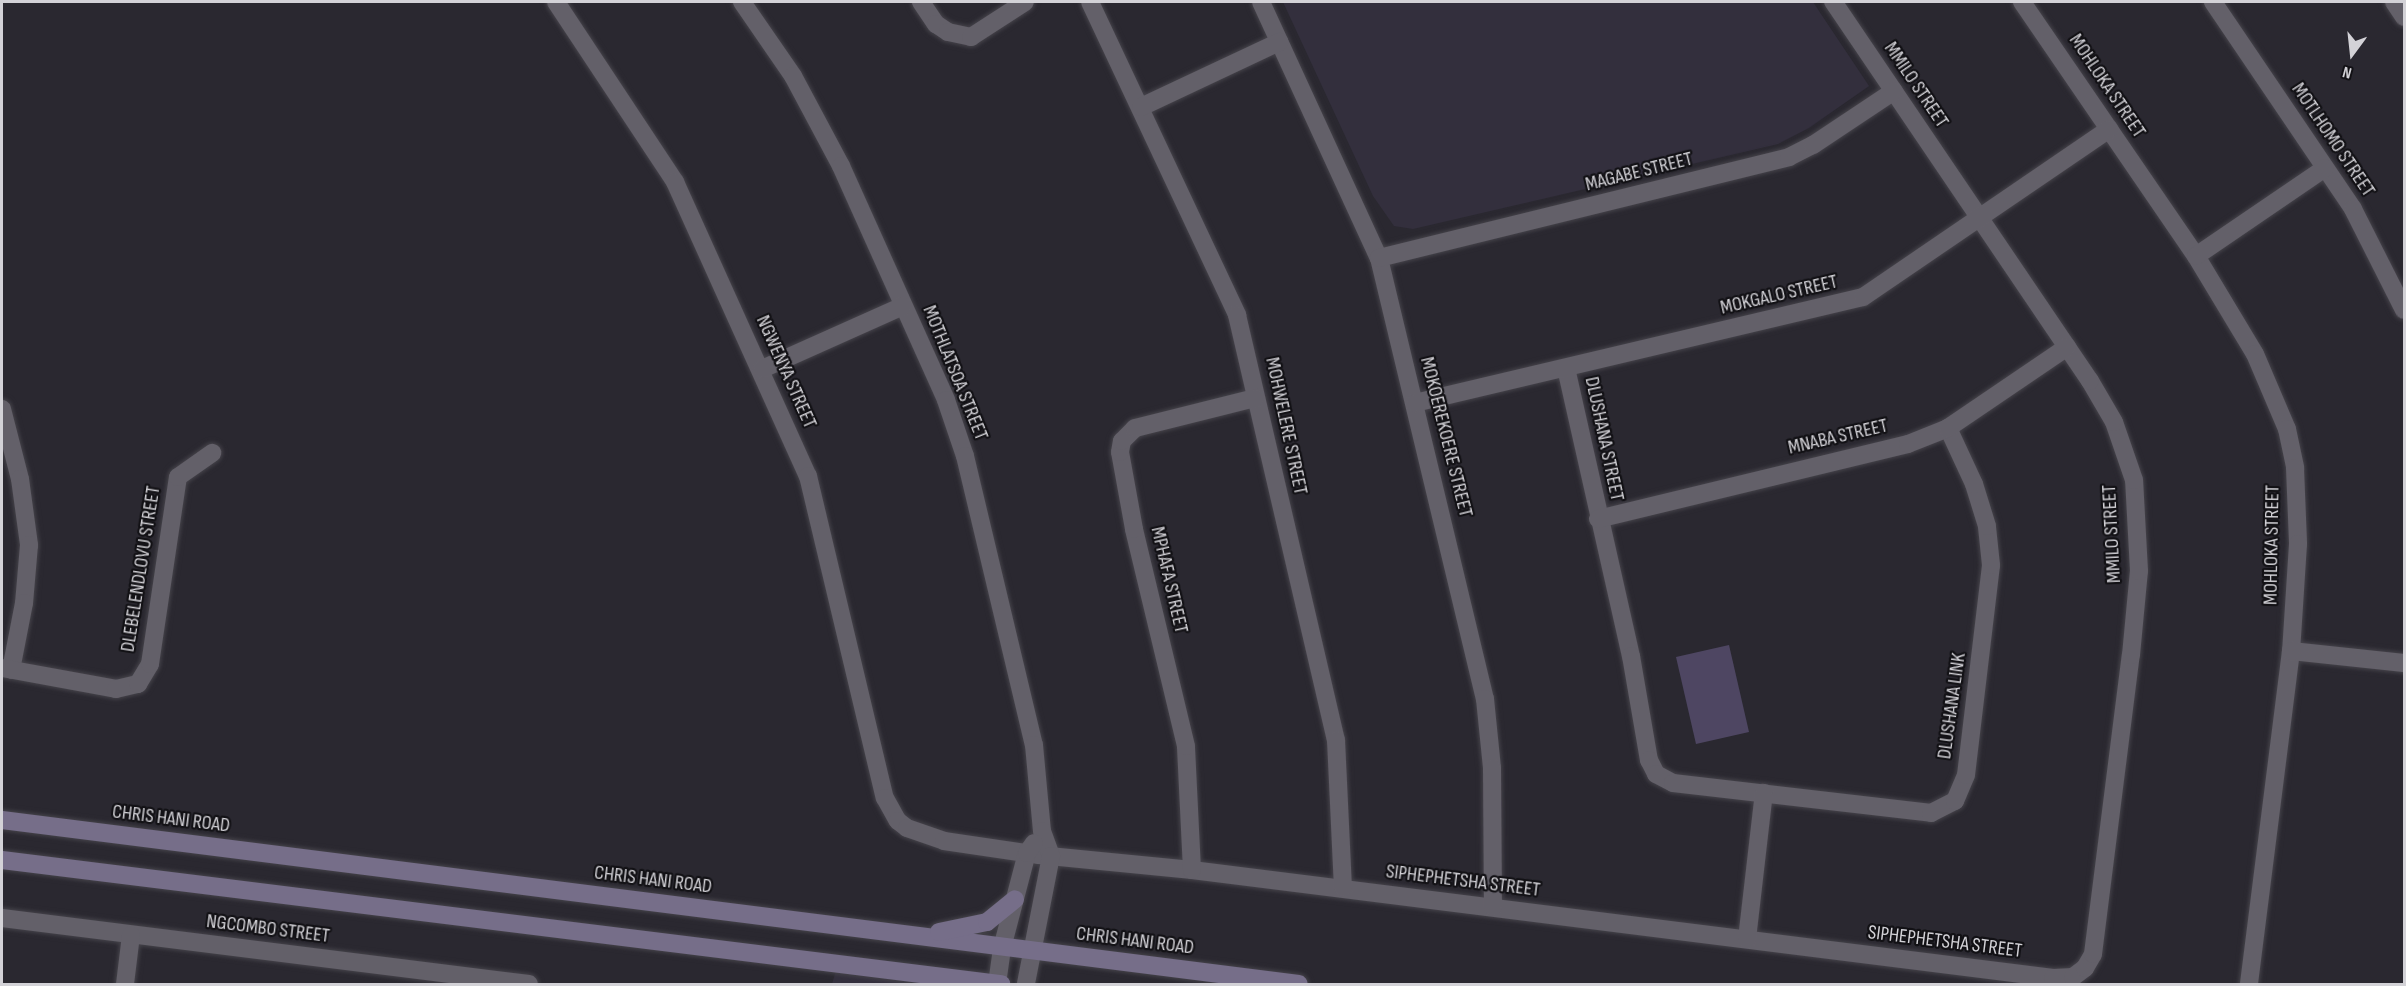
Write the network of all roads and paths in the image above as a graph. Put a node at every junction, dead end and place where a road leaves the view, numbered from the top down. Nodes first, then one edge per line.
1 (556, 2) edge
2 (742, 2) edge
3 (921, 2) edge
4 (1024, 2) edge
5 (1090, 2) edge
6 (1261, 2) edge
7 (1833, 2) edge
8 (2022, 2) edge
9 (2213, 2) edge
10 (2394, 2) edge
11 (2404, 17) edge
12 (1279, 42) junction
13 (1894, 91) junction
14 (1141, 107) junction
15 (2109, 129) junction
16 (2325, 168) junction
17 (1980, 219) junction
18 (2196, 256) junction
19 (1379, 258) junction
20 (903, 306) junction
21 (2404, 310) edge
22 (2067, 347) junction
23 (1566, 368) junction
24 (762, 369) junction
25 (1255, 398) junction
26 (1414, 403) junction
27 (2, 409) edge
28 (1948, 428) junction
29 (212, 453) dead end
30 (1598, 519) junction
31 (2291, 651) junction
32 (2404, 663) edge
33 (6, 669) edge
34 (1764, 793) junction
35 (885, 798) joint
36 (2, 820) edge
37 (1042, 831) junction
38 (1027, 853) junction
39 (1051, 856) junction
40 (2, 860) edge
41 (1192, 870) junction
42 (1343, 888) junction
43 (1015, 899) junction
44 (1493, 907) junction
45 (2, 918) edge
46 (131, 935) junction
47 (916, 936) junction
48 (1746, 939) junction
49 (1002, 948) junction
50 (1030, 951) junction
51 (2053, 978) joint
52 (125, 984) edge
53 (529, 984) edge
54 (999, 984) edge
55 (1026, 984) edge
56 (1299, 984) edge
57 (2249, 984) edge

1 - 24 street, NGWENYA STREET
2 - 20 street, MOTHLATSOA STREET
3 - 4 street
5 - 14 street, MOHWELERE STREET
6 - 12 street, MOKOEREKOERE STREET
7 - 13 street, MMILO STREET
8 - 15 street, MOHLOKA STREET
9 - 16 street, MOTLHOMO STREET
10 - 11 street
12 - 14 street
12 - 19 street, MOKOEREKOERE STREET
13 - 17 street, MMILO STREET
13 - 19 street, MAGABE STREET
14 - 25 street, MOHWELERE STREET
15 - 17 street, MOKGALO STREET
15 - 18 street, MOHLOKA STREET
16 - 18 street
16 - 21 street, MOTLHOMO STREET
17 - 22 street, MMILO STREET
17 - 23 street, MOKGALO STREET
18 - 31 street, MOHLOKA STREET
19 - 26 street, MOKOEREKOERE STREET
20 - 24 street
20 - 37 street, MOTHLATSOA STREET
22 - 28 street, MNABA STREET
22 - 51 street, MMILO STREET
23 - 26 street, MOKGALO STREET
23 - 30 street, DLUSHANA STREET
24 - 35 street, NGWENYA STREET
25 - 41 street, MPHAFA STREET
25 - 42 street, MOHWELERE STREET
26 - 44 street, MOKOEREKOERE STREET
27 - 33 street, DLEBELENDLOVU STREET
28 - 30 street, MNABA STREET
28 - 34 street, DLUSHANA LINK
29 - 33 street, DLEBELENDLOVU STREET
30 - 34 street, DLUSHANA LINK
31 - 32 street
31 - 57 street, MOHLOKA STREET
34 - 48 street
35 - 38 street, SIPHEPHETSHA STREET
36 - 47 main road, CHRIS HANI ROAD
37 - 38 street
37 - 39 street, MOTHLATSOA STREET
38 - 39 street, SIPHEPHETSHA STREET
38 - 43 street
39 - 41 street, SIPHEPHETSHA STREET
39 - 50 street
40 - 54 main road
41 - 42 street, SIPHEPHETSHA STREET
42 - 44 street, SIPHEPHETSHA STREET
43 - 47 main road
43 - 49 street
44 - 48 street, SIPHEPHETSHA STREET
45 - 46 street, NGCOMBO STREET
46 - 52 street
46 - 53 street, NGCOMBO STREET
47 - 49 main road, CHRIS HANI ROAD
48 - 51 street, SIPHEPHETSHA STREET
49 - 50 main road, CHRIS HANI ROAD
49 - 54 street
50 - 55 street
50 - 56 main road, CHRIS HANI ROAD

